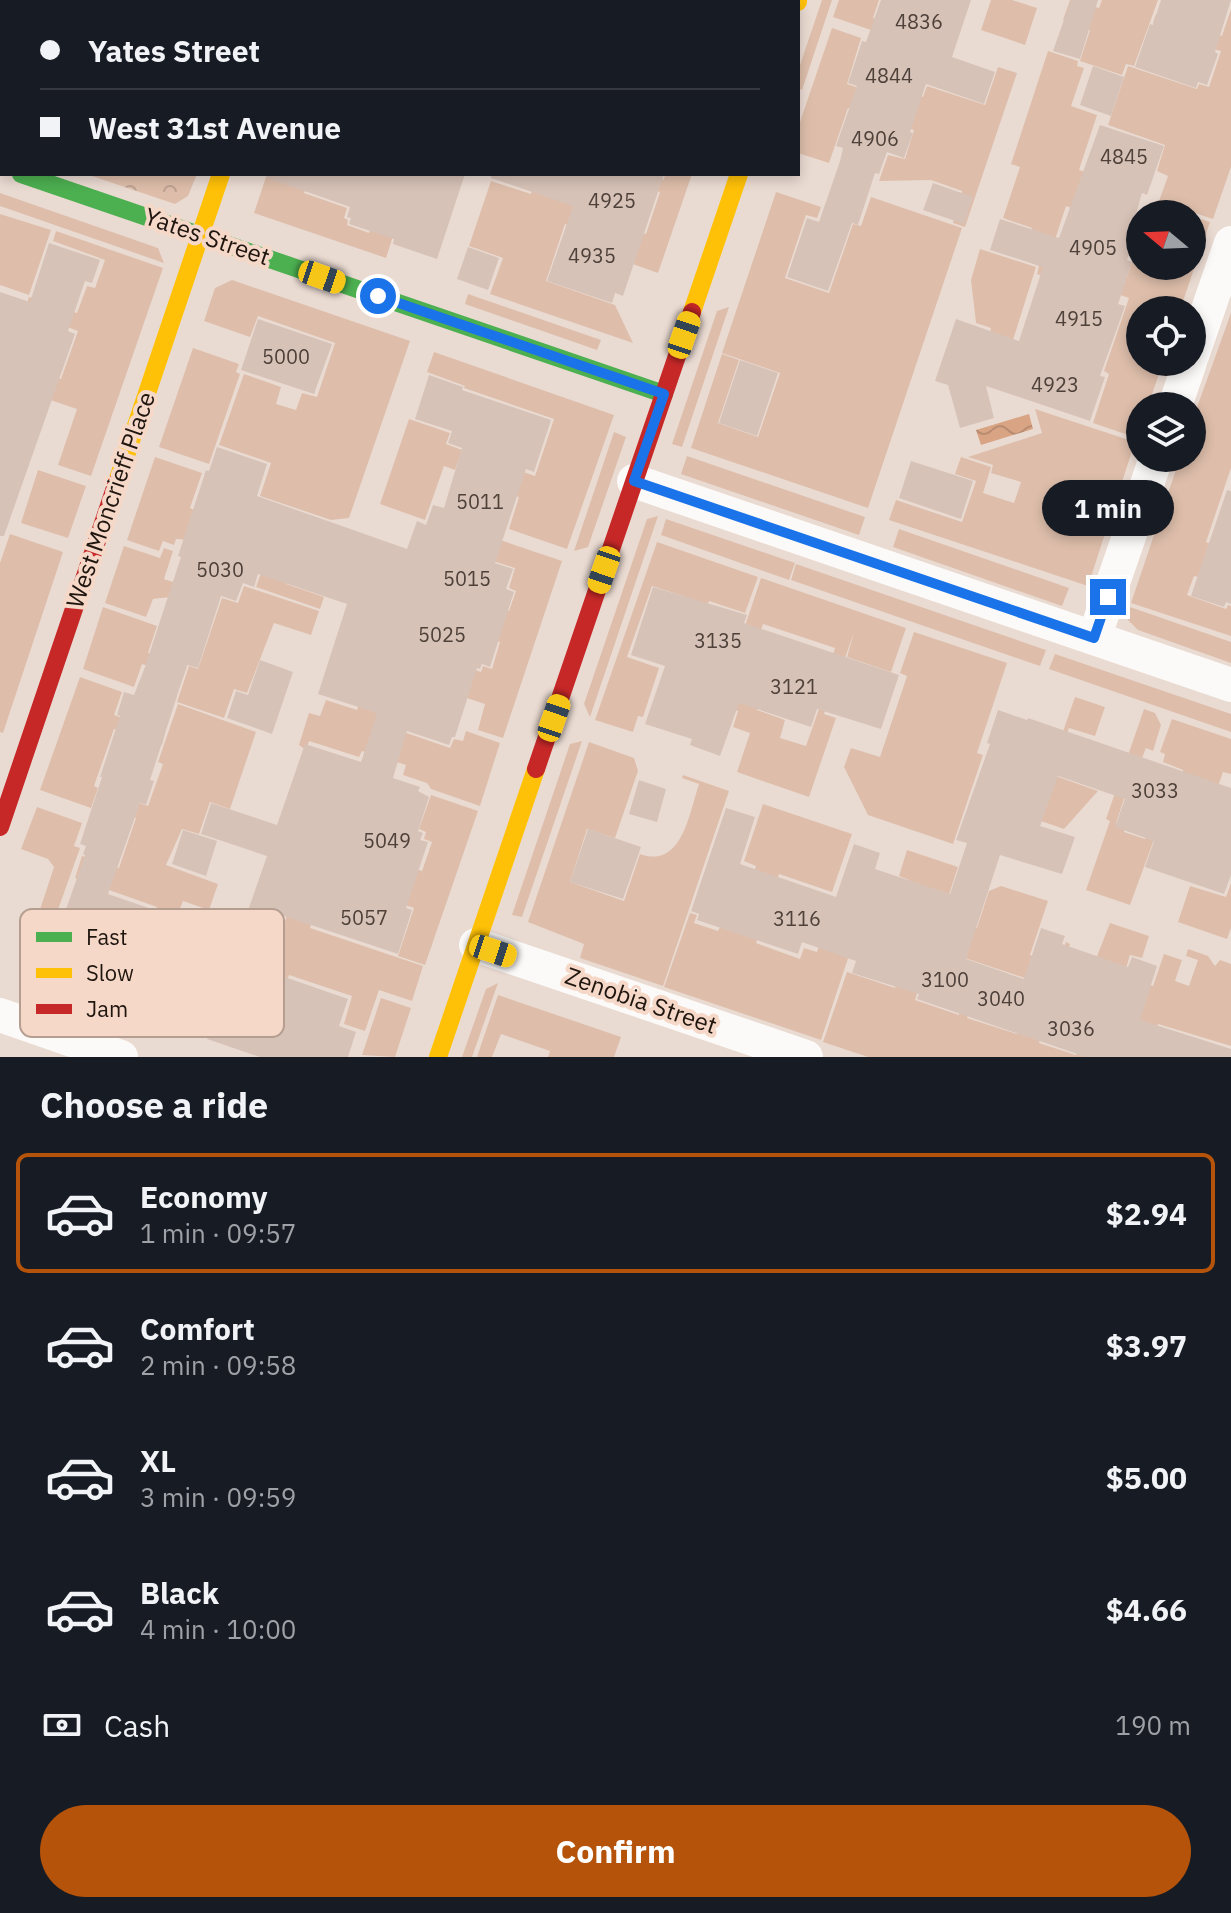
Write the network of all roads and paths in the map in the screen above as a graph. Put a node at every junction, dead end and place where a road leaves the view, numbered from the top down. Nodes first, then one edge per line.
1 (27, 176) edge
2 (220, 176) edge
3 (738, 176) edge
4 (200, 235) junction
5 (1231, 243) edge
6 (1206, 315) edge
7 (664, 394) junction
8 (1151, 472) edge
9 (634, 481) junction
10 (1094, 638) junction
11 (1231, 685) edge
12 (0, 827) edge
13 (476, 945) junction
14 (0, 1015) edge
15 (20, 1022) edge
16 (63, 1037) edge
17 (121, 1057) edge
18 (438, 1057) edge
19 (806, 1057) edge

1 - 4 street, Yates Street
2 - 4 street, West Moncrieff Place
3 - 7 street
4 - 7 street, Yates Street
4 - 12 street, West Moncrieff Place
5 - 6 street
7 - 9 street
8 - 10 street
9 - 10 street
9 - 13 street
10 - 11 street
13 - 18 street
13 - 19 street, Zenobia Street
14 - 15 street
16 - 17 street

